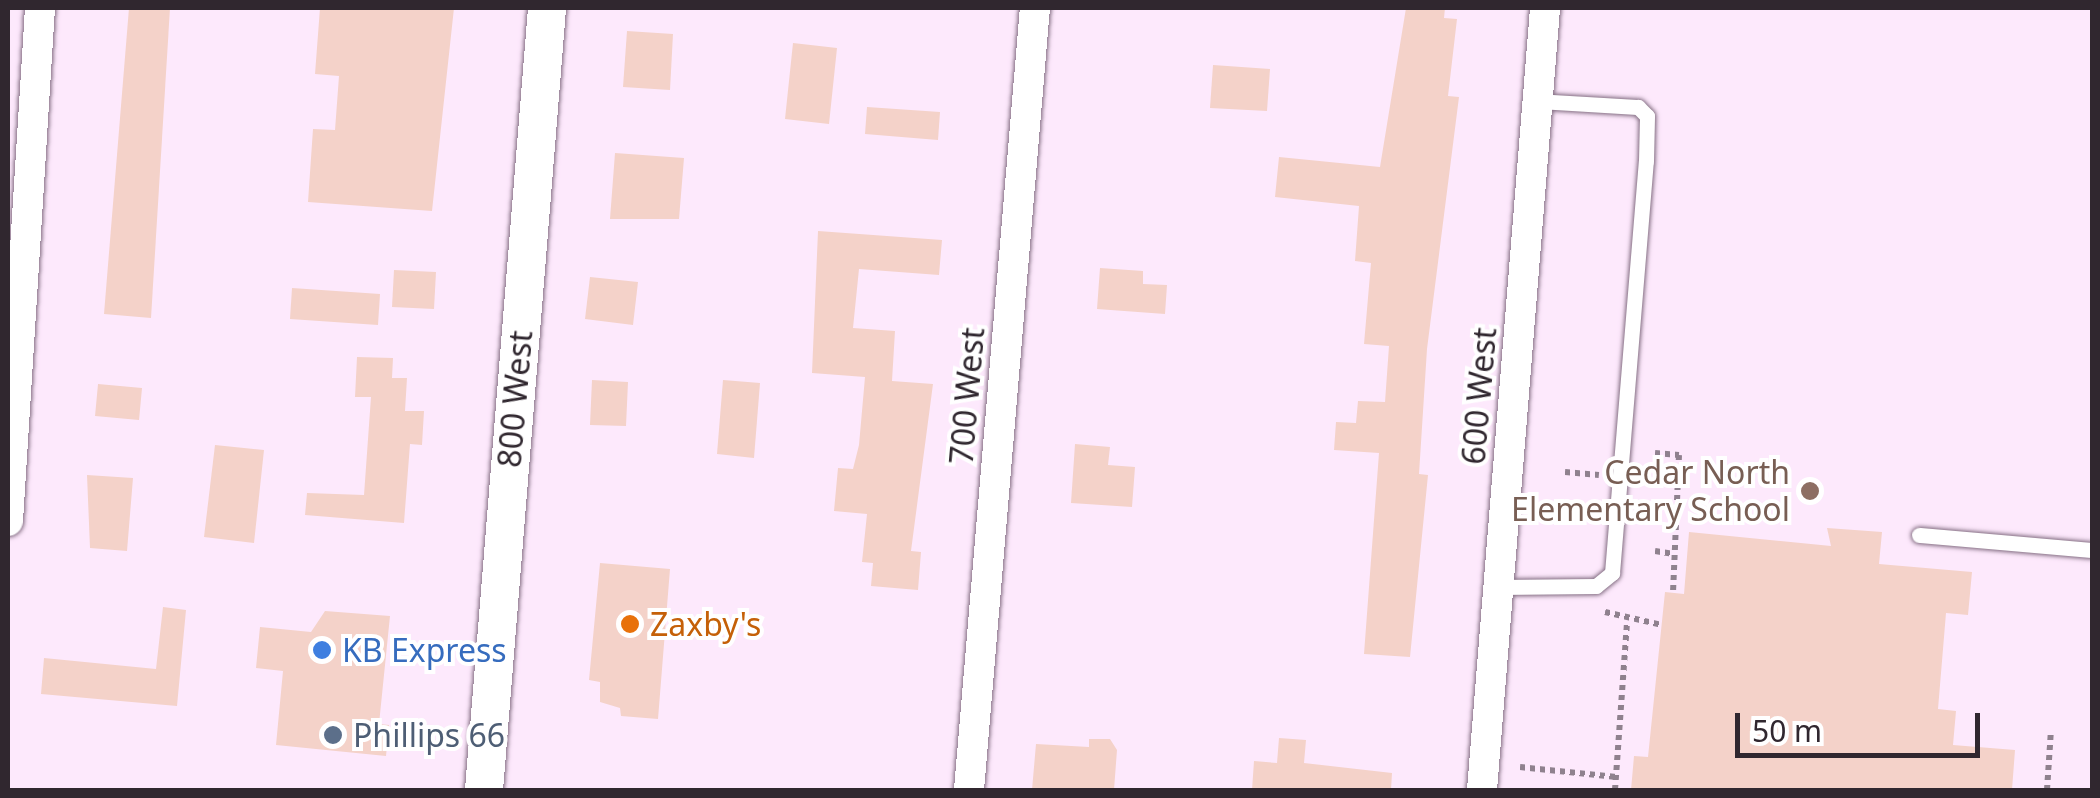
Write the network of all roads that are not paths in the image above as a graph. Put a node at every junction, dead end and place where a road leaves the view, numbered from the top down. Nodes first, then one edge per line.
1 (40, 8) edge
2 (547, 8) edge
3 (1035, 8) edge
4 (1546, 8) edge
5 (1538, 101) junction
6 (8, 521) edge
7 (1920, 534) dead end
8 (2092, 550) edge
9 (1498, 587) junction
10 (484, 790) edge
11 (969, 790) edge
12 (1482, 790) edge

1 - 6 street
2 - 10 street, 800 West
3 - 11 street, 700 West
4 - 5 street, 600 West
5 - 9 street, 600 West
5 - 9 lane
7 - 8 lane
9 - 12 street, 600 West

